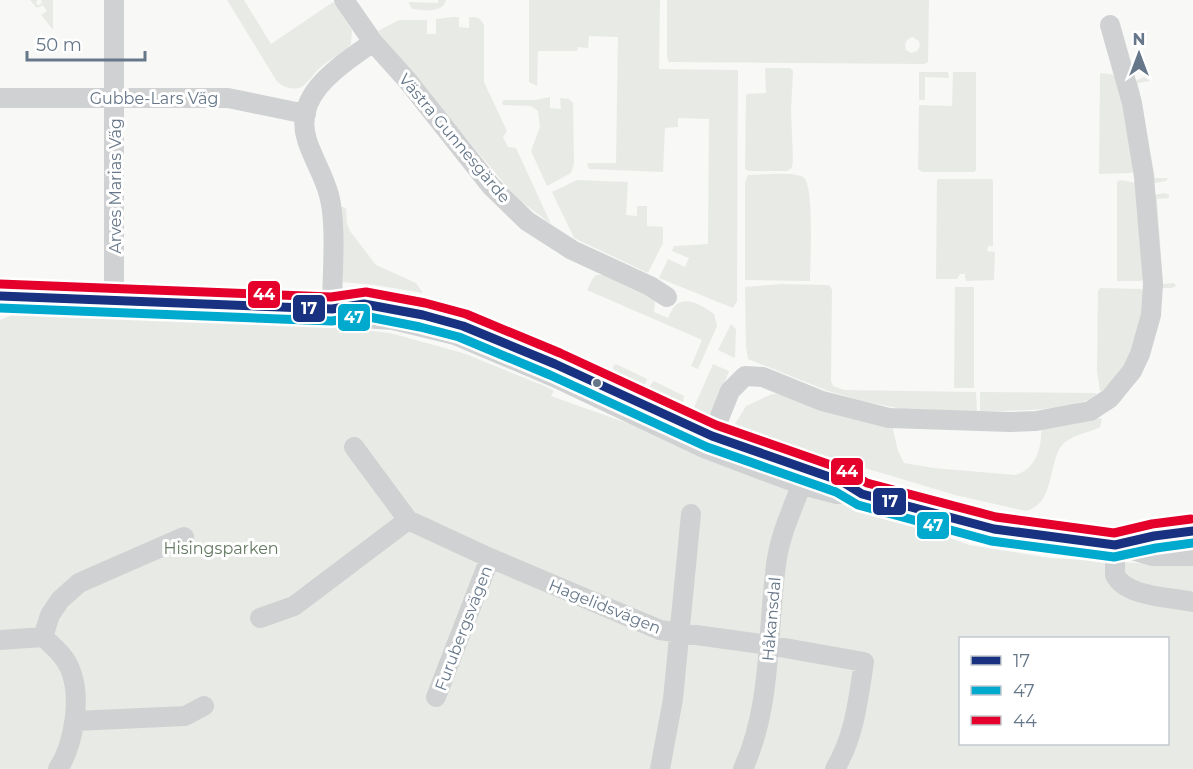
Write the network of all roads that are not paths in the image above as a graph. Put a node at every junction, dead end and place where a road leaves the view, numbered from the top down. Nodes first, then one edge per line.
1 (114, 0) edge
2 (344, 0) edge
3 (1110, 25) dead end
4 (373, 42) junction
5 (0, 98) edge
6 (115, 98) junction
7 (306, 114) junction
8 (0, 296) edge
9 (667, 297) dead end
10 (114, 299) junction
11 (332, 309) junction
12 (712, 436) junction
13 (354, 447) dead end
14 (804, 478) junction
15 (691, 514) dead end
16 (408, 520) junction
17 (1193, 531) edge
18 (184, 537) dead end
19 (1115, 544) junction
20 (1193, 556) edge
21 (490, 558) junction
22 (1193, 602) edge
23 (260, 618) dead end
24 (680, 632) junction
25 (44, 637) junction
26 (0, 639) edge
27 (768, 645) junction
28 (436, 697) dead end
29 (204, 705) dead end
30 (75, 721) junction
31 (58, 769) edge
32 (660, 769) edge
33 (743, 769) edge
34 (835, 769) edge

1 - 6 street, Arves Marias Väg
2 - 4 street, Västra Gunnesgärde
3 - 12 street
4 - 7 street
4 - 9 street, Västra Gunnesgärde
5 - 6 street, Gubbe-Lars Väg
6 - 7 street, Gubbe-Lars Väg
6 - 10 street, Arves Marias Väg
7 - 11 street
8 - 10 street
10 - 11 street
11 - 12 street
11 - 14 street
12 - 14 street
13 - 16 street, Hagelidsvägen
14 - 19 street
14 - 27 street, Håkansdal
15 - 24 street
16 - 21 street, Hagelidsvägen
16 - 23 street
17 - 19 street
18 - 25 street
19 - 20 street
19 - 22 street
21 - 24 street, Hagelidsvägen
21 - 28 street, Furubergsvägen
24 - 27 street, Hagelidsvägen
24 - 32 street
25 - 26 street
25 - 30 street
27 - 33 street, Håkansdal
27 - 34 street, Hagelidsvägen
29 - 30 street
30 - 31 street

